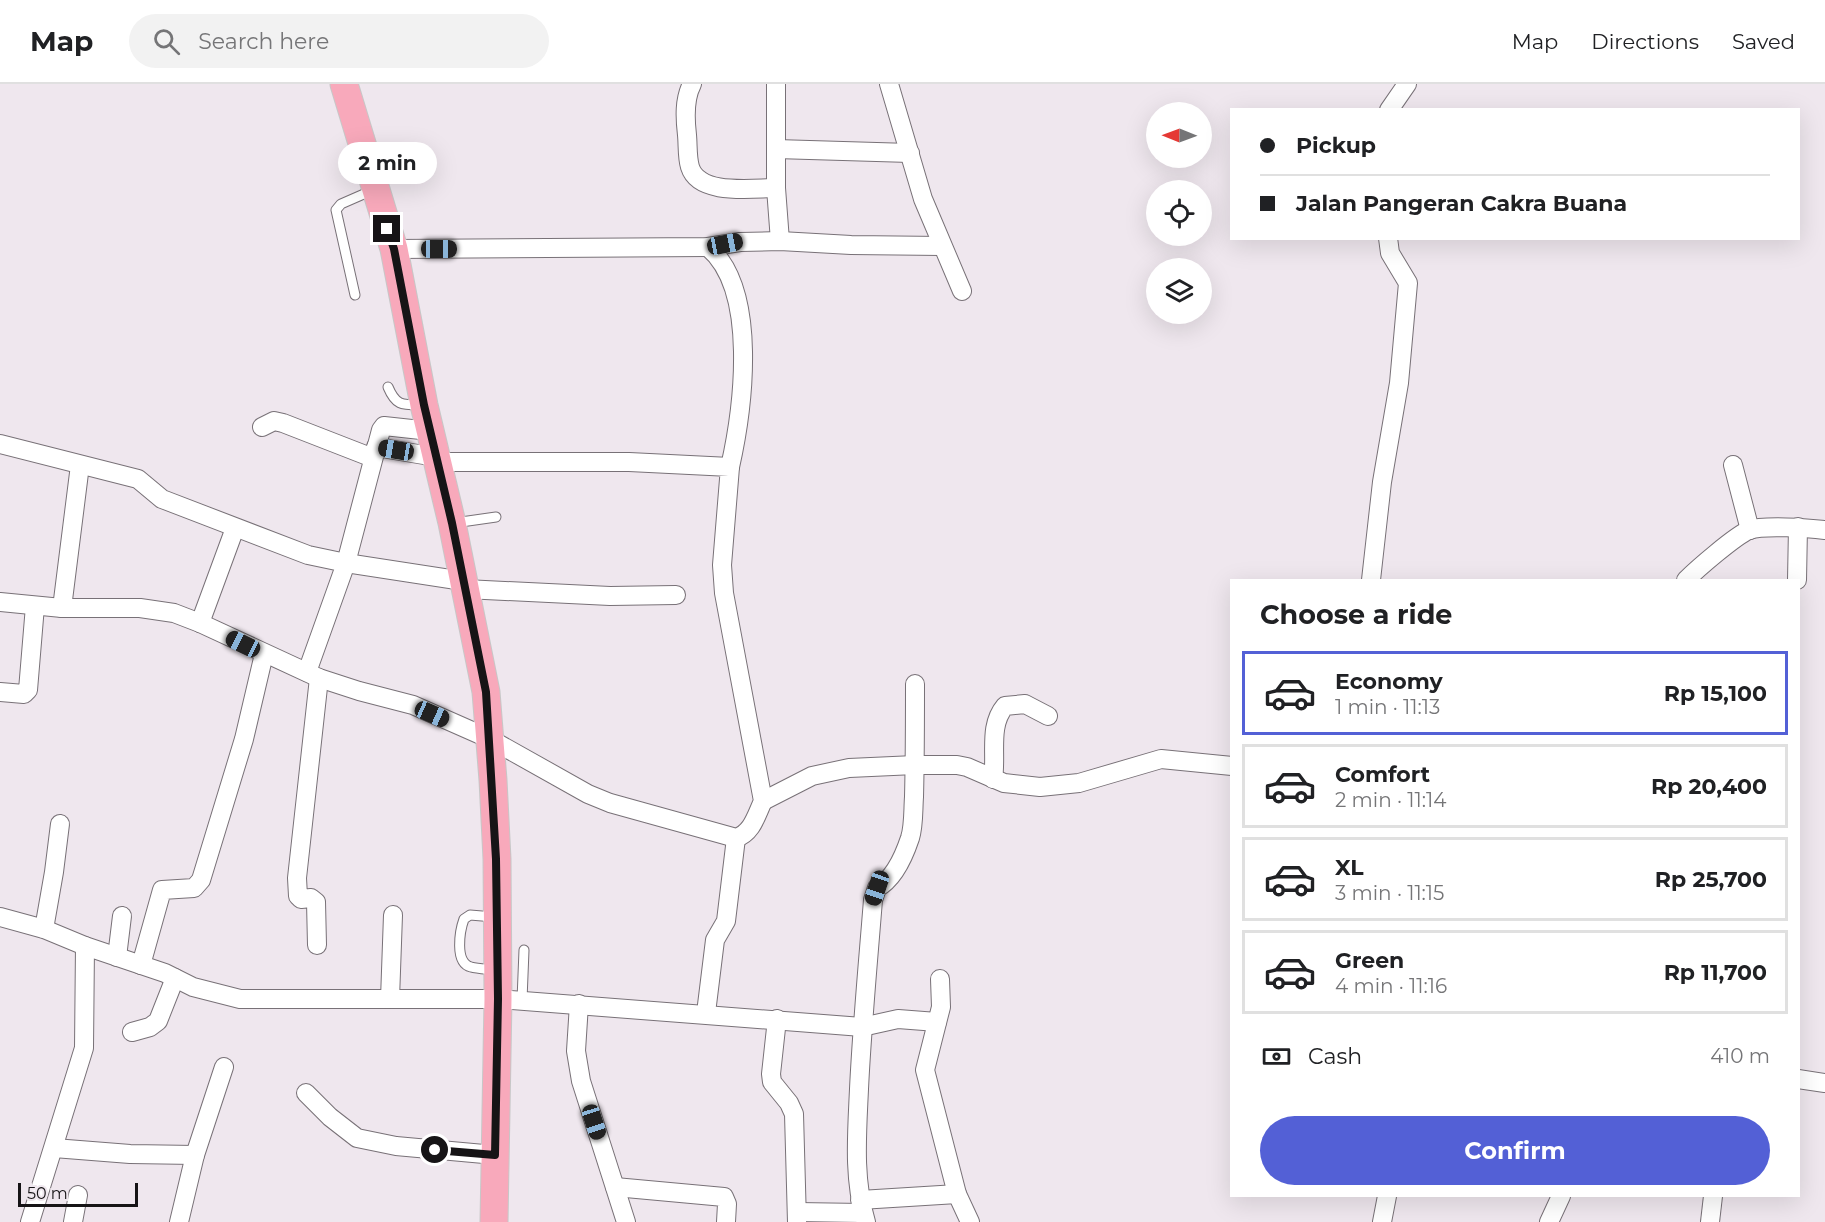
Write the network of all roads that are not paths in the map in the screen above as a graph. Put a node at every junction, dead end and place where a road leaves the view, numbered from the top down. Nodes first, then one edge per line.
1 (344, 84) edge
2 (692, 84) edge
3 (776, 84) edge
4 (890, 84) edge
5 (1407, 84) edge
6 (1391, 108) edge
7 (776, 149) junction
8 (910, 153) junction
9 (776, 188) junction
10 (375, 189) junction
11 (1388, 240) edge
12 (780, 241) junction
13 (724, 245) junction
14 (942, 246) junction
15 (394, 249) junction
16 (962, 291) dead end
17 (355, 295) dead end
18 (388, 387) dead end
19 (424, 405) junction
20 (262, 427) dead end
21 (0, 444) edge
22 (434, 450) junction
23 (375, 453) junction
24 (80, 465) junction
25 (1733, 465) dead end
26 (730, 467) junction
27 (496, 517) dead end
28 (452, 523) junction
29 (1798, 527) junction
30 (235, 528) junction
31 (1750, 530) junction
32 (1825, 530) edge
33 (346, 563) junction
34 (1690, 575) edge
35 (1371, 579) edge
36 (1797, 579) edge
37 (464, 585) junction
38 (676, 596) dead end
39 (0, 602) edge
40 (35, 606) junction
41 (63, 608) junction
42 (200, 623) junction
43 (264, 654) junction
44 (313, 675) junction
45 (915, 684) dead end
46 (0, 692) edge
47 (1048, 716) dead end
48 (490, 739) junction
49 (915, 765) junction
50 (1230, 766) edge
51 (993, 779) junction
52 (763, 801) junction
53 (60, 824) dead end
54 (736, 838) junction
55 (393, 915) dead end
56 (122, 916) dead end
57 (0, 917) edge
58 (497, 917) junction
59 (44, 929) junction
60 (317, 945) dead end
61 (85, 946) junction
62 (524, 950) dead end
63 (117, 957) junction
64 (141, 965) junction
65 (498, 970) junction
66 (174, 978) junction
67 (940, 979) dead end
68 (390, 999) junction
69 (510, 999) junction
70 (579, 1004) junction
71 (706, 1013) junction
72 (777, 1019) junction
73 (937, 1022) junction
74 (862, 1027) junction
75 (132, 1032) dead end
76 (224, 1067) dead end
77 (1800, 1079) edge
78 (1825, 1083) edge
79 (306, 1093) dead end
80 (54, 1148) junction
81 (195, 1155) junction
82 (495, 1155) junction
83 (615, 1187) junction
84 (957, 1194) junction
85 (78, 1195) dead end
86 (1387, 1197) edge
87 (1562, 1197) edge
88 (1713, 1199) edge
89 (863, 1212) edge
90 (797, 1217) edge
91 (30, 1222) edge
92 (73, 1222) edge
93 (179, 1222) edge
94 (494, 1222) edge
95 (626, 1222) edge
96 (726, 1222) edge
97 (970, 1222) edge
98 (1382, 1222) edge
99 (1549, 1222) edge
100 (1710, 1222) edge

1 - 10 main road
2 - 9 street
3 - 7 street
4 - 8 street
5 - 6 street
7 - 8 street
7 - 9 street
8 - 14 street
9 - 12 street
10 - 15 main road
10 - 17 lane
11 - 35 street
12 - 13 street
12 - 14 street
13 - 15 street
13 - 26 street
14 - 16 street
15 - 19 main road
18 - 19 lane
19 - 22 main road
20 - 23 street
21 - 24 street
22 - 23 street
22 - 23 street
22 - 26 street
22 - 28 main road
23 - 33 street
24 - 30 street
24 - 41 street
25 - 31 street
26 - 52 street
27 - 28 lane
28 - 37 main road
29 - 31 street
29 - 32 street
29 - 36 street
30 - 33 street
30 - 42 street
31 - 34 street
33 - 37 street
33 - 44 street
37 - 38 street
37 - 48 main road
39 - 40 street
40 - 41 street
40 - 46 street
41 - 42 street
42 - 43 street
43 - 44 street
43 - 64 street
44 - 48 street
44 - 60 street
45 - 49 street
47 - 51 street
48 - 54 street
48 - 58 main road
49 - 51 street
49 - 52 street
49 - 74 street
50 - 51 street
52 - 54 street
53 - 59 street
54 - 71 street
55 - 68 street
56 - 63 street
57 - 59 street
58 - 65 main road
58 - 65 lane
59 - 61 street
61 - 63 street
61 - 80 street
62 - 69 lane
63 - 64 street
64 - 66 street
65 - 69 main road
66 - 68 street
66 - 75 street
67 - 73 street
68 - 69 street
69 - 70 street
69 - 82 main road
70 - 71 street
70 - 83 street
71 - 72 street
72 - 74 street
72 - 90 street
73 - 74 street
73 - 84 street
74 - 89 street
76 - 81 street
77 - 78 street
79 - 82 street
80 - 81 street
80 - 91 street
81 - 93 street
82 - 94 main road
83 - 95 street
83 - 96 street
84 - 89 street
84 - 97 street
85 - 92 street
86 - 98 street
87 - 99 street
88 - 100 street
89 - 90 street

